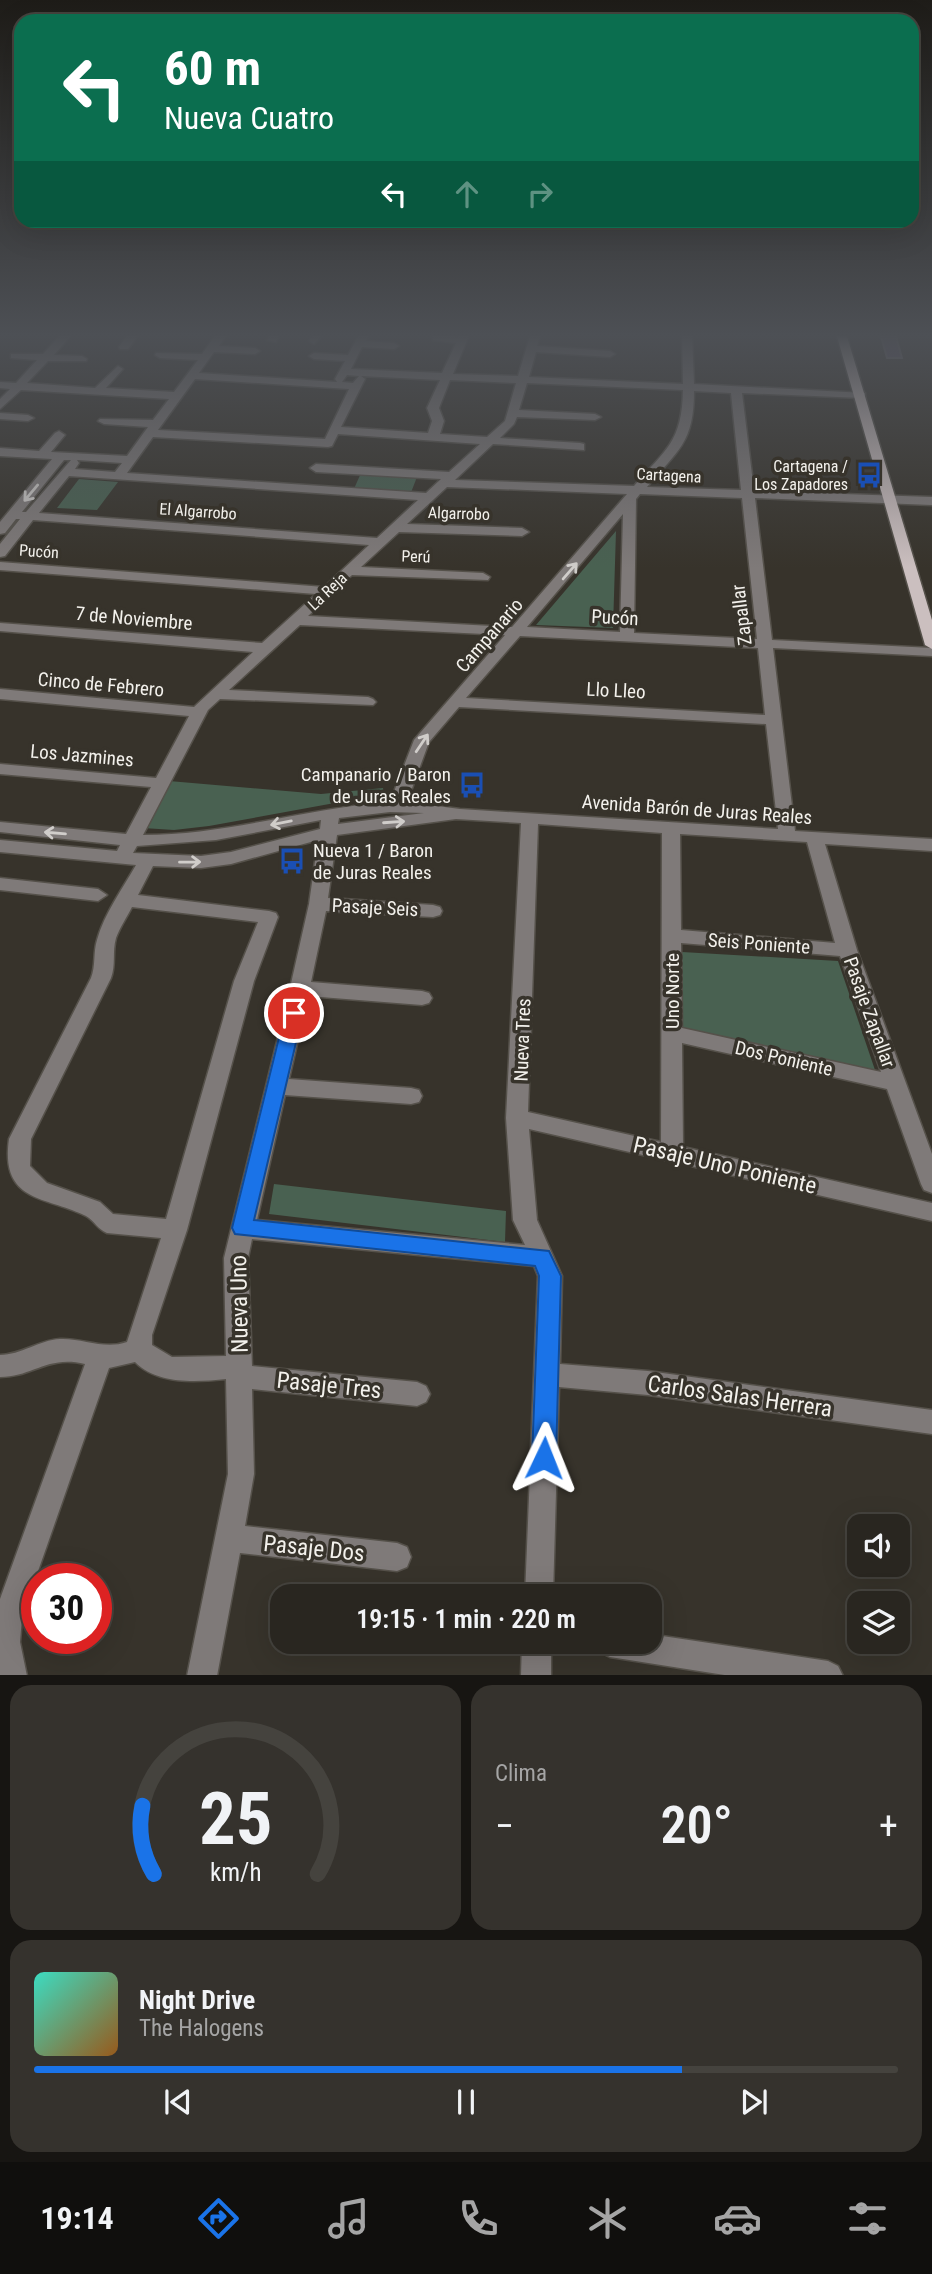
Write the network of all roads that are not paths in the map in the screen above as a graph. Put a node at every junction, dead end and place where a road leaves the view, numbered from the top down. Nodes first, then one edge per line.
1 (166, 411) edge
2 (343, 411) edge
3 (434, 411) edge
4 (686, 411) edge
5 (738, 411) edge
6 (866, 411) edge
7 (514, 413) joint
8 (0, 416) edge
9 (595, 417) dead end
10 (28, 418) dead end
11 (103, 421) dead end
12 (153, 428) junction
13 (334, 430) junction
14 (59, 435) dead end
15 (433, 436) junction
16 (491, 440) junction
17 (328, 443) junction
18 (580, 447) dead end
19 (2, 455) edge
20 (42, 455) junction
21 (61, 456) junction
22 (79, 457) junction
23 (130, 460) junction
24 (316, 468) junction
25 (66, 472) junction
26 (119, 475) junction
27 (448, 479) junction
28 (305, 488) junction
29 (634, 496) junction
30 (748, 496) junction
31 (429, 497) junction
32 (892, 500) junction
33 (932, 501) edge
34 (12, 515) junction
35 (30, 516) junction
36 (396, 528) junction
37 (0, 530) edge
38 (522, 532) dead end
39 (381, 542) junction
40 (0, 553) edge
41 (0, 566) edge
42 (349, 571) junction
43 (483, 577) dead end
44 (327, 591) junction
45 (295, 620) junction
46 (0, 627) edge
47 (517, 631) junction
48 (627, 637) junction
49 (765, 644) junction
50 (932, 645) edge
51 (265, 648) junction
52 (932, 652) edge
53 (0, 694) edge
54 (216, 694) junction
55 (368, 702) dead end
56 (456, 702) junction
57 (198, 712) junction
58 (774, 720) junction
59 (0, 769) edge
60 (161, 783) junction
61 (397, 806) junction
62 (460, 814) junction
63 (530, 819) junction
64 (330, 822) junction
65 (0, 827) edge
66 (671, 828) junction
67 (787, 836) junction
68 (815, 838) junction
69 (132, 840) junction
70 (932, 845) edge
71 (0, 846) edge
72 (121, 858) junction
73 (147, 860) junction
74 (0, 884) edge
75 (98, 895) dead end
76 (127, 900) junction
77 (318, 904) junction
78 (433, 911) dead end
79 (672, 936) junction
80 (847, 950) junction
81 (300, 988) junction
82 (422, 998) dead end
83 (672, 1032) junction
84 (895, 1083) junction
85 (276, 1086) junction
86 (411, 1096) dead end
87 (517, 1118) junction
88 (672, 1153) junction
89 (932, 1184) edge
90 (932, 1212) edge
91 (242, 1228) junction
92 (175, 1230) junction
93 (542, 1257) junction
94 (139, 1349) junction
95 (100, 1357) junction
96 (0, 1366) edge
97 (240, 1371) junction
98 (547, 1375) junction
99 (417, 1394) dead end
100 (932, 1422) edge
101 (230, 1538) junction
102 (397, 1557) dead end
103 (539, 1584) edge
104 (662, 1650) edge
105 (537, 1654) edge
106 (12, 1675) edge
107 (202, 1675) edge
108 (536, 1675) edge
109 (828, 1675) edge

1 - 12 street
2 - 13 street
3 - 15 street
4 - 29 street, Campanario
5 - 30 street, Zapallar
6 - 32 main road
7 - 9 street
7 - 16 street, La Reja
8 - 10 street
11 - 12 street
12 - 17 street
12 - 23 street
13 - 15 street
13 - 17 street
14 - 20 street
15 - 16 street
16 - 18 street
16 - 27 street, La Reja
17 - 24 street
19 - 20 street
20 - 21 street
21 - 22 street
21 -> 34 street
22 - 23 street
22 - 25 street
23 - 26 street
24 - 27 street, Cartagena
24 - 28 street
25 - 26 street
25 - 35 street
26 - 28 street
27 - 29 street, Cartagena
27 - 31 street, La Reja
28 - 31 street
29 - 30 street, Cartagena
47 -> 29 street, Campanario
29 - 48 street
30 - 32 street, Cartagena
30 - 49 street, Zapallar
31 - 36 street, La Reja
32 - 33 street, Cartagena
32 - 50 main road
34 - 35 street, El Algarrobo
34 - 37 street
35 - 39 street, El Algarrobo
35 - 40 street
36 - 38 street, Algarrobo
36 - 39 street, La Reja
39 - 42 street, La Reja
41 - 44 street, Pucón
42 - 43 street, Perú
42 - 44 street, La Reja
44 - 45 street, La Reja
45 - 47 street, Pucón
45 - 51 street, La Reja
46 - 51 street, 7 de Noviembre
47 - 48 street, Pucón
47 - 56 street, Campanario
48 - 49 street, Pucón
49 - 52 street, Pucón
49 - 58 street, Zapallar
51 - 54 street, La Reja
53 - 57 street, Cinco de Febrero
54 - 55 street
54 - 57 street, La Reja
56 - 58 street, Llo Lleo
61 -> 56 street, Campanario
57 - 60 street, La Reja
58 - 67 street, Zapallar
59 - 60 street, Los Jazmines
60 - 69 street, La Reja
61 - 62 street, Avenida Barón de Juras Reales
61 - 64 street, Avenida Barón de Juras Reales
62 - 63 street, Avenida Barón de Juras Reales
64 -> 62 street, Avenida Barón de Juras Reales
63 - 66 street, Avenida Barón de Juras Reales
63 - 87 street, Nueva Tres
64 -> 69 street, Avenida Barón de Juras Reales
73 -> 64 street, Avenida Barón de Juras Reales
64 - 77 street, Nueva Uno
69 -> 65 street, Avenida Barón de Juras Reales
66 - 67 street, Avenida Barón de Juras Reales
66 - 79 street, Uno Norte
67 - 68 street, Avenida Barón de Juras Reales
68 - 70 street, Avenida Barón de Juras Reales
68 - 80 street, Pasaje Zapallar
69 - 72 street, La Reja
71 - 72 street, Avenida Barón de Juras Reales
72 - 73 street, Avenida Barón de Juras Reales
73 - 76 street
74 - 75 street
76 - 92 street
76 - 92 street
77 - 78 street, Pasaje Seis
77 - 81 street, Nueva Uno
79 - 80 street, Seis Poniente
79 - 83 street, Uno Norte
80 - 84 street, Pasaje Zapallar
81 - 82 street
81 - 85 street, Nueva Uno
83 - 84 street, Dos Poniente
83 - 88 street, Uno Norte
84 - 89 street, Pasaje Zapallar
85 - 86 street
85 - 91 street, Nueva Uno
87 - 88 street, Pasaje Uno Poniente
87 - 93 street, Nueva Tres
88 - 90 street, Pasaje Uno Poniente
91 - 93 street
91 - 97 street, Nueva Uno
92 - 94 street
93 - 98 street, Nueva Tres
94 - 95 street
94 - 97 street, Pasaje Tres
95 - 96 street
95 - 106 street
97 - 99 street, Pasaje Tres
97 - 101 street, Nueva Uno
98 - 100 street, Carlos Salas Herrera
98 - 103 street, Nueva Tres
101 - 102 street, Pasaje Dos
101 - 107 street, Nueva Uno
104 - 109 street
105 - 108 street

